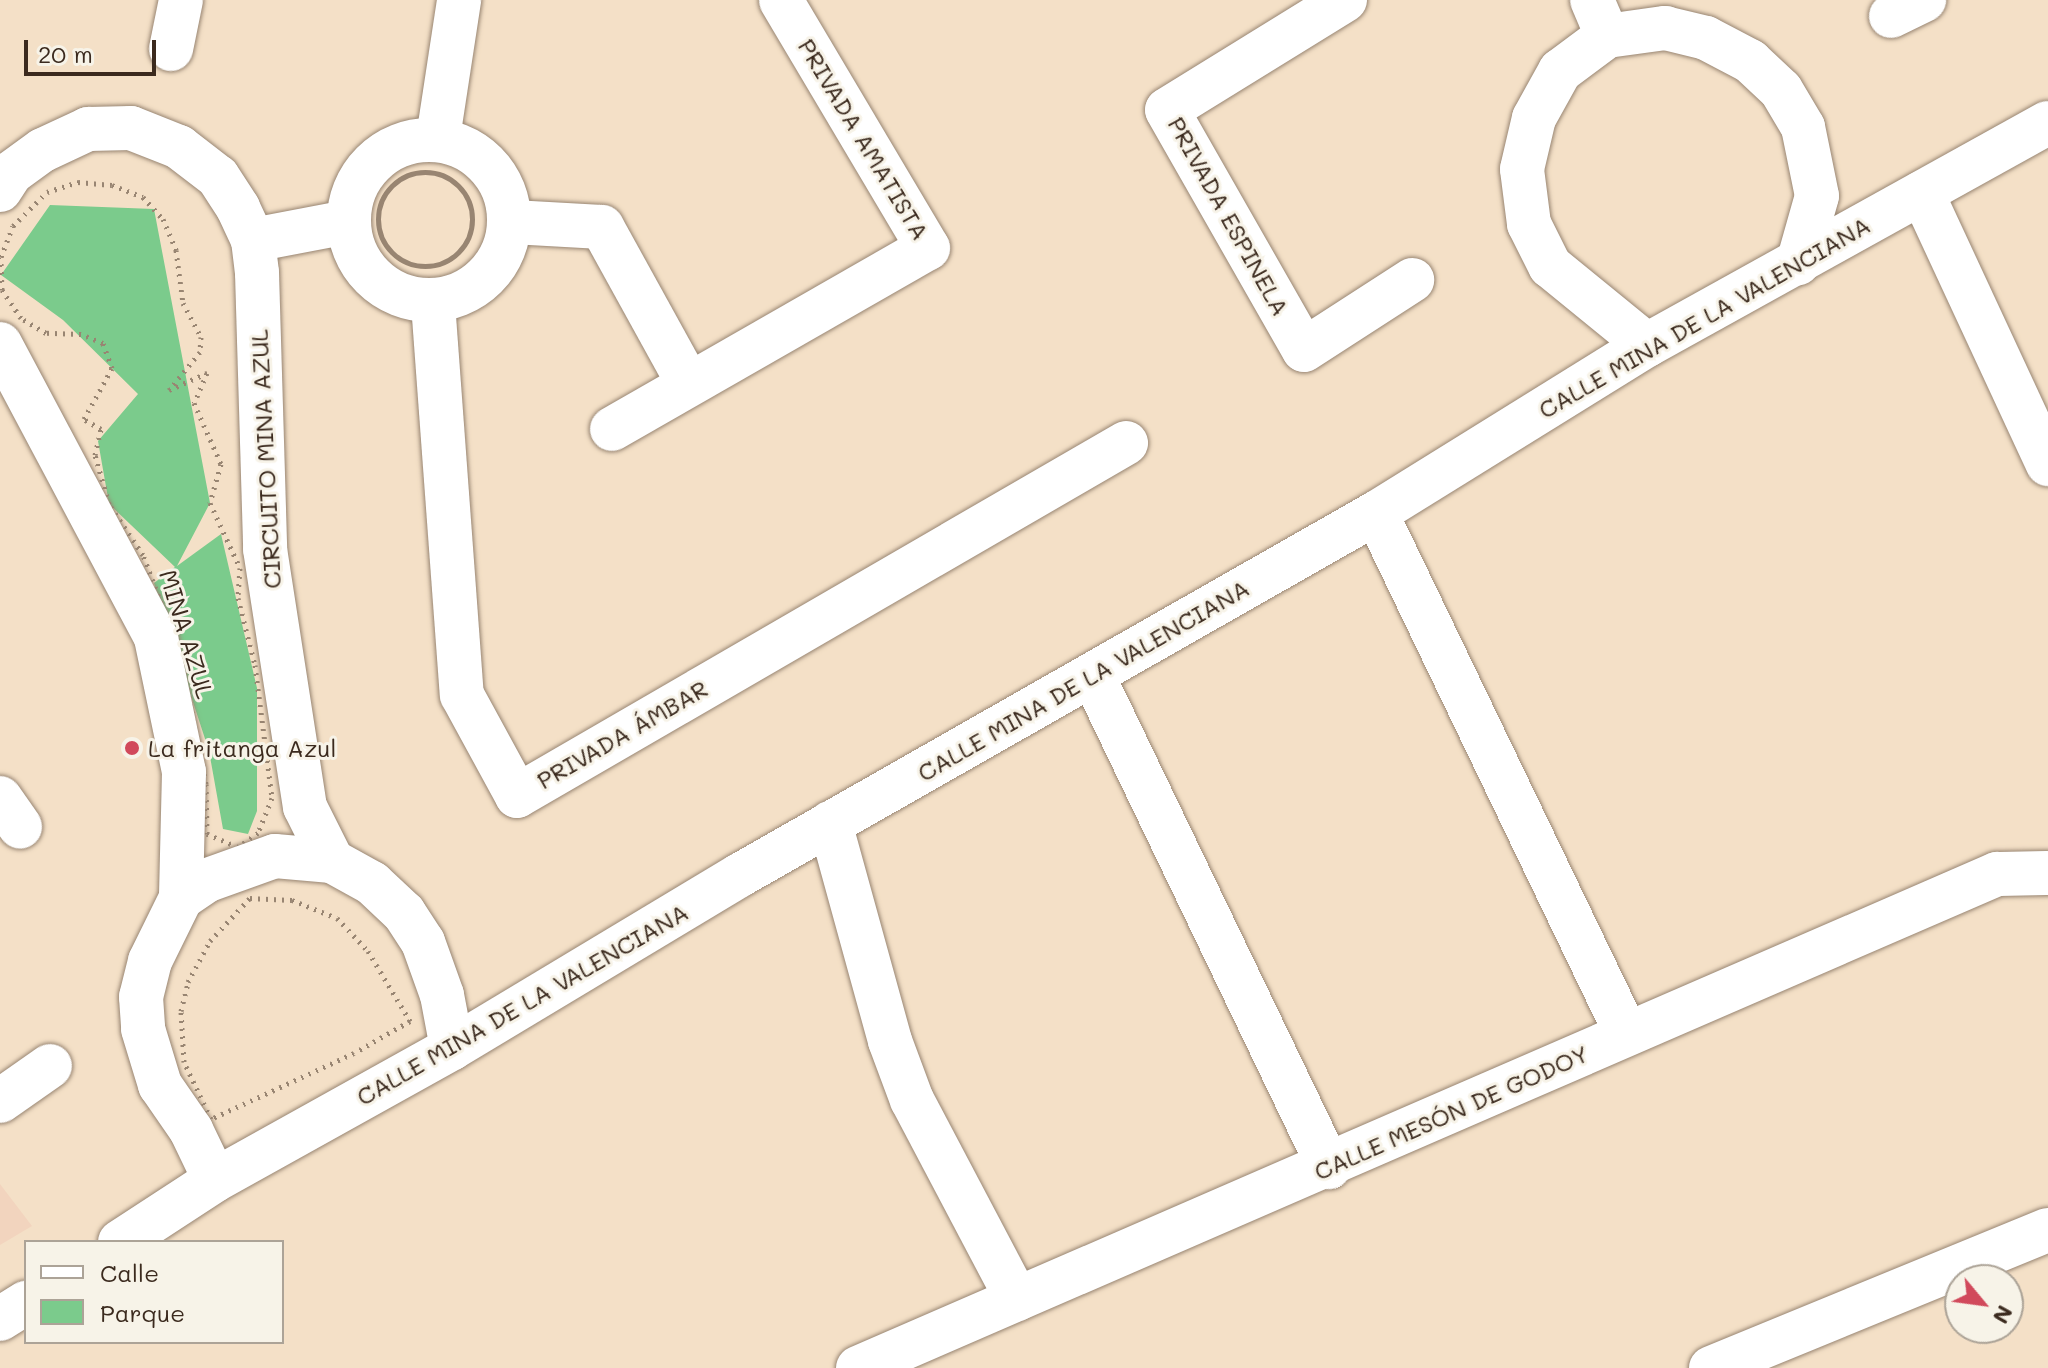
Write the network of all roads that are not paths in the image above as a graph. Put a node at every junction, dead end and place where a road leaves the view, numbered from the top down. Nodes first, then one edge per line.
1 (181, 0) edge
2 (459, 0) edge
3 (781, 0) edge
4 (1345, 0) edge
5 (1600, 18) edge
6 (1701, 19) edge
7 (171, 49) dead end
8 (2048, 123) edge
9 (438, 138) junction
10 (0, 190) edge
11 (1922, 193) junction
12 (347, 222) junction
13 (512, 222) junction
14 (253, 240) junction
15 (1798, 263) junction
16 (1412, 280) dead end
17 (433, 303) junction
18 (0, 344) edge
19 (1647, 345) junction
20 (688, 383) junction
21 (612, 429) dead end
22 (1126, 443) dead end
23 (2048, 464) edge
24 (1376, 513) junction
25 (1093, 676) junction
26 (830, 823) junction
27 (332, 861) junction
28 (2048, 873) edge
29 (181, 898) junction
30 (1626, 1033) junction
31 (452, 1048) junction
32 (50, 1066) dead end
33 (0, 1101) edge
34 (1329, 1167) junction
35 (215, 1180) junction
36 (2048, 1230) edge
37 (123, 1240) edge
38 (1017, 1299) junction
39 (24, 1304) edge
40 (0, 1319) edge
41 (858, 1368) edge
42 (1711, 1368) edge

1 - 7 street
2 - 9 street
3 - 20 street, PRIVADA AMATISTA
4 - 16 street, PRIVADA ESPINELA
5 - 6 street
5 - 19 street
6 - 15 street
8 - 11 street, CALLE MINA DE LA VALENCIANA
9 - 12 street
9 - 13 street
10 - 14 street, CIRCUITO MINA AZUL
11 - 15 street, CALLE MINA DE LA VALENCIANA
11 - 23 street
12 - 14 street
12 - 17 street
13 - 17 street
13 - 20 street
14 - 27 street, CIRCUITO MINA AZUL
15 - 19 street, CALLE MINA DE LA VALENCIANA
17 - 22 street, PRIVADA ÁMBAR
18 - 29 street
19 - 24 street, CALLE MINA DE LA VALENCIANA
20 - 21 street, PRIVADA AMATISTA
24 - 25 street, CALLE MINA DE LA VALENCIANA
24 - 30 street
25 - 26 street, CALLE MINA DE LA VALENCIANA
25 - 34 street
26 - 31 street, CALLE MINA DE LA VALENCIANA
26 - 38 street
27 - 29 street
27 - 31 street
28 - 30 street, CALLE MESÓN DE GODOY
29 - 35 street
30 - 34 street, CALLE MESÓN DE GODOY
31 - 35 street, CALLE MINA DE LA VALENCIANA
32 - 33 street
34 - 38 street, CALLE MESÓN DE GODOY
35 - 37 street, CALLE MINA DE LA VALENCIANA
36 - 42 street
38 - 41 street, CALLE MESÓN DE GODOY
39 - 40 street

